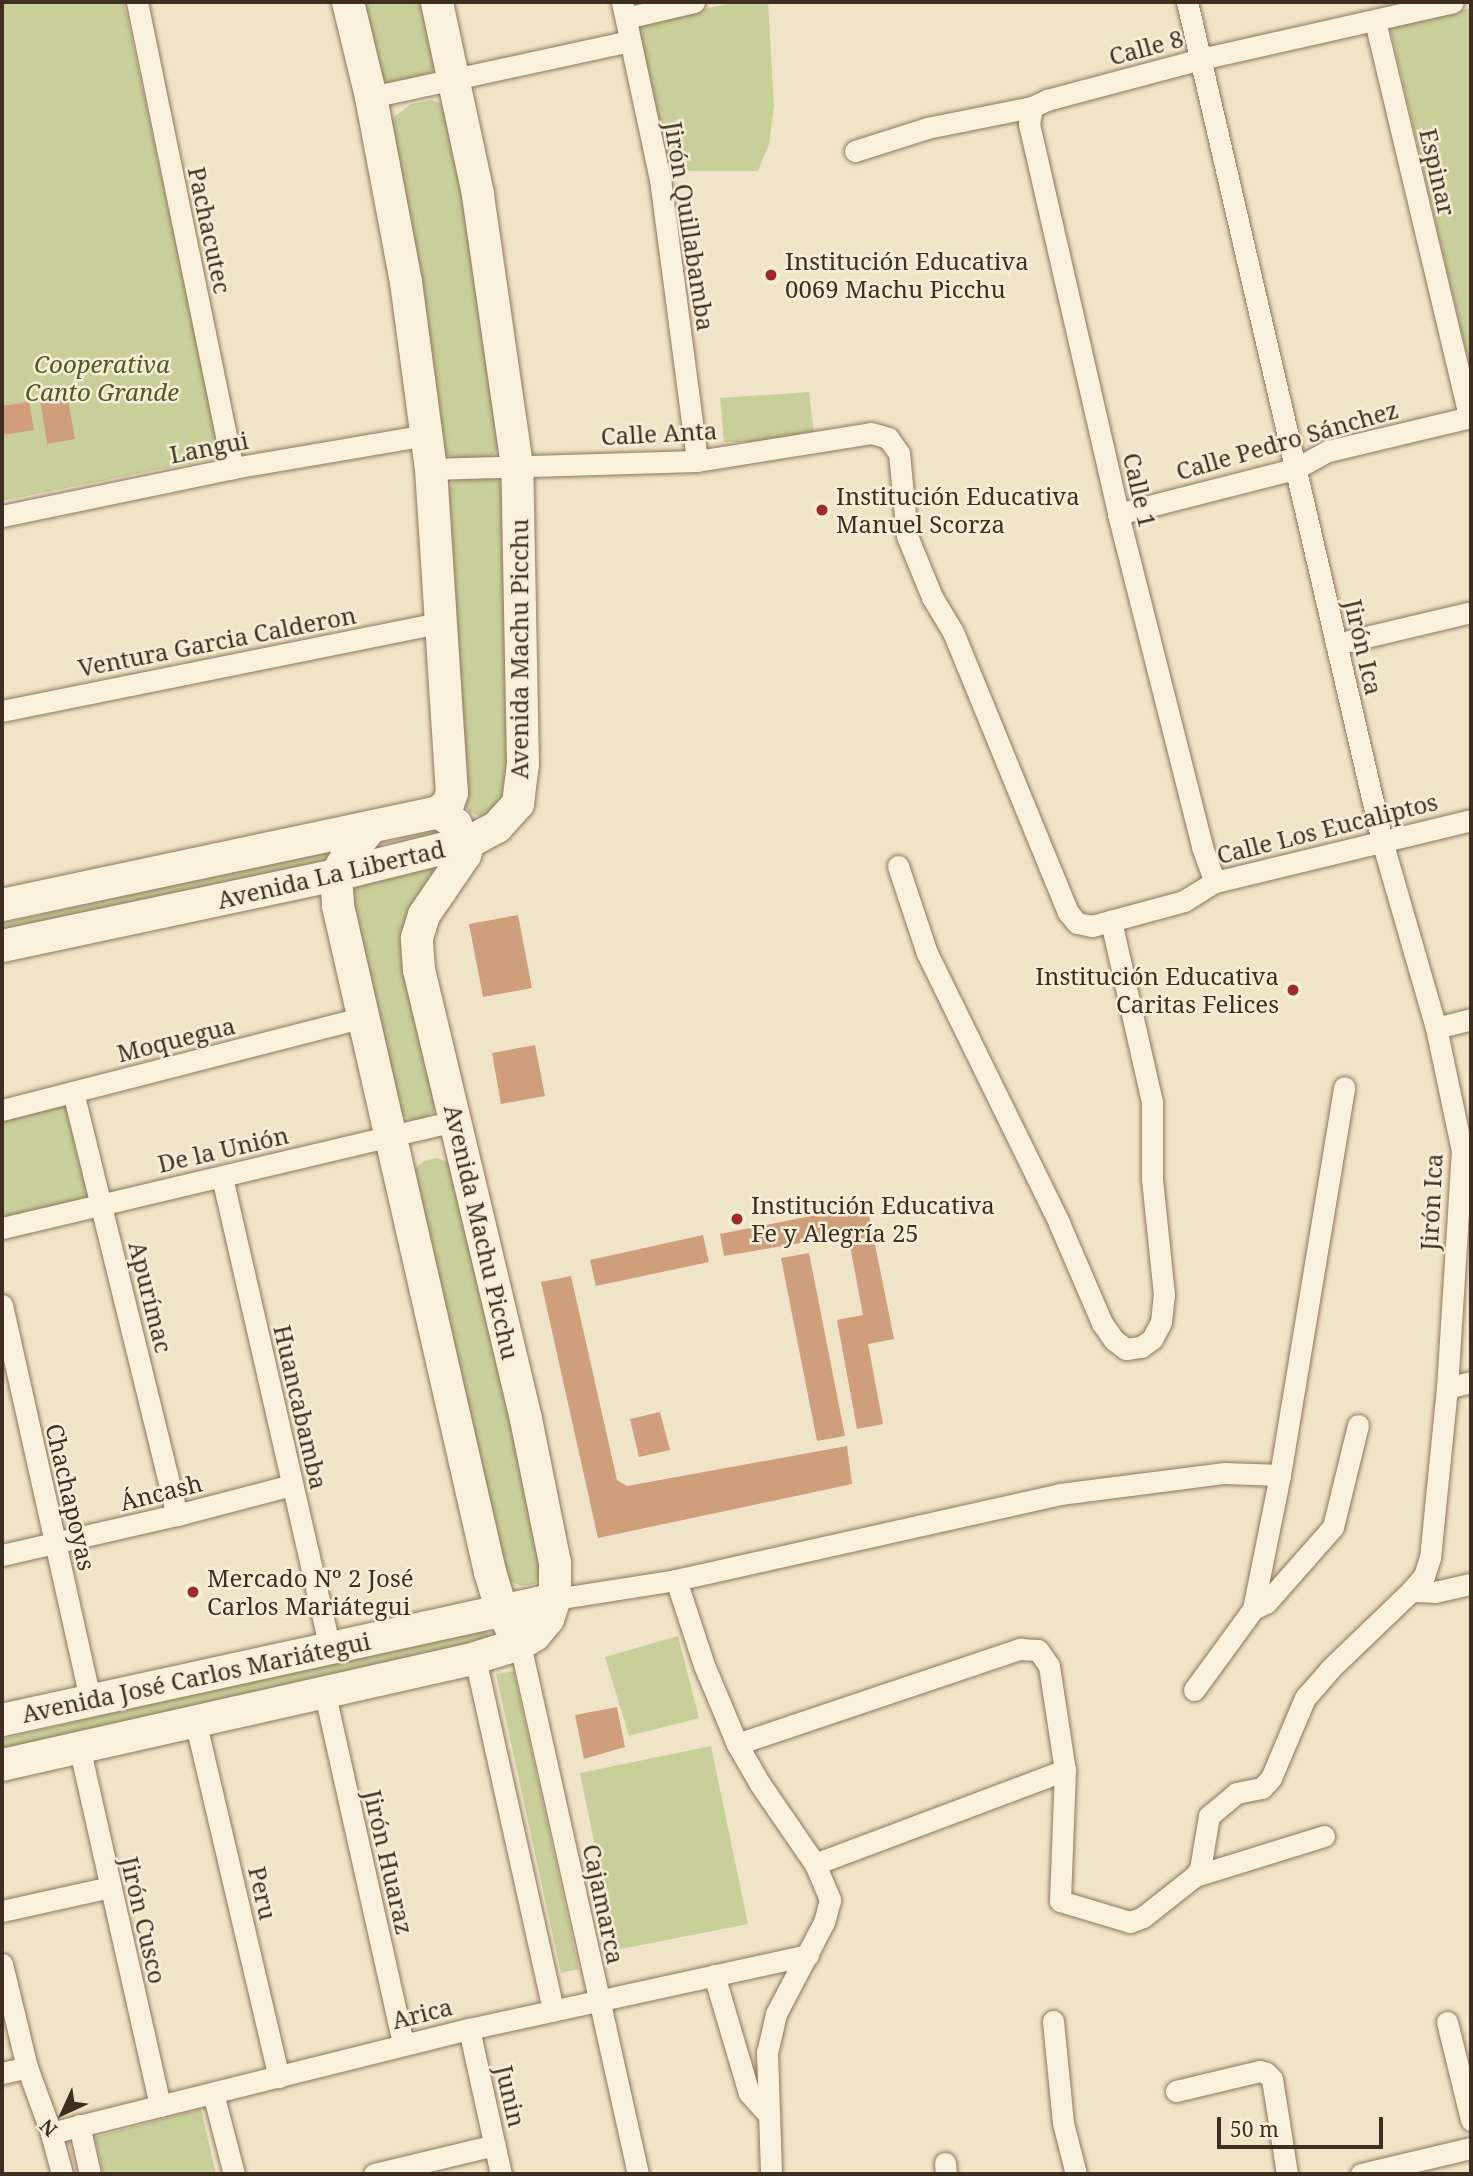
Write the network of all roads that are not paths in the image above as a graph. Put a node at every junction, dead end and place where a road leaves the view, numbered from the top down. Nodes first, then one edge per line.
1 (137, 2) edge
2 (348, 2) edge
3 (437, 2) edge
4 (694, 2) edge
5 (1188, 2) edge
6 (1454, 2) edge
7 (624, 10) edge
8 (1375, 21) junction
9 (629, 41) junction
10 (1201, 59) junction
11 (455, 79) junction
12 (371, 97) junction
13 (1032, 107) junction
14 (855, 151) dead end
15 (1470, 417) edge
16 (427, 435) junction
17 (697, 461) junction
18 (517, 466) junction
19 (233, 468) junction
20 (431, 469) junction
21 (1295, 469) junction
22 (1118, 514) junction
23 (2, 516) edge
24 (1471, 612) edge
25 (444, 622) junction
26 (1336, 644) junction
27 (2, 711) edge
28 (438, 812) junction
29 (1471, 820) edge
30 (370, 829) junction
31 (1382, 841) junction
32 (469, 842) junction
33 (898, 866) dead end
34 (336, 875) junction
35 (1215, 882) junction
36 (2, 905) edge
37 (1111, 920) junction
38 (1077, 923) joint
39 (2, 946) edge
40 (363, 1017) junction
41 (1471, 1019) edge
42 (1436, 1028) junction
43 (1344, 1087) dead end
44 (74, 1092) junction
45 (2, 1110) edge
46 (456, 1121) junction
47 (391, 1136) junction
48 (222, 1177) junction
49 (1464, 1199) edge
50 (101, 1203) junction
51 (2, 1228) edge
52 (2, 1306) edge
53 (1471, 1382) edge
54 (1447, 1388) junction
55 (1358, 1425) dead end
56 (1280, 1475) junction
57 (291, 1485) junction
58 (177, 1516) junction
59 (55, 1545) junction
60 (2, 1555) edge
61 (676, 1580) junction
62 (1471, 1584) edge
63 (1411, 1591) junction
64 (555, 1599) junction
65 (501, 1609) junction
66 (1253, 1609) junction
67 (520, 1644) junction
68 (330, 1648) junction
69 (475, 1658) junction
70 (244, 1667) junction
71 (324, 1690) junction
72 (1194, 1690) dead end
73 (90, 1700) junction
74 (254, 1707) junction
75 (2, 1720) edge
76 (195, 1720) junction
77 (737, 1744) junction
78 (79, 1746) junction
79 (2, 1765) edge
80 (1065, 1770) junction
81 (1324, 1836) dead end
82 (815, 1864) junction
83 (1195, 1876) junction
84 (110, 1888) junction
85 (2, 1910) edge
86 (808, 1955) junction
87 (2, 1964) edge
88 (714, 1975) junction
89 (598, 2000) junction
90 (553, 2010) junction
91 (1053, 2021) dead end
92 (1447, 2022) dead end
93 (469, 2028) junction
94 (403, 2044) junction
95 (27, 2067) junction
96 (2, 2073) edge
97 (279, 2077) junction
98 (1176, 2091) dead end
99 (213, 2093) junction
100 (160, 2106) junction
101 (767, 2113) junction
102 (1471, 2120) edge
103 (79, 2125) junction
104 (51, 2133) junction
105 (495, 2145) junction
106 (1471, 2148) edge
107 (62, 2174) edge
108 (90, 2174) edge
109 (234, 2174) edge
110 (374, 2174) edge
111 (501, 2174) edge
112 (638, 2174) edge
113 (771, 2174) edge
114 (1076, 2174) edge
115 (1287, 2174) edge
116 (1361, 2174) edge

1 - 19 street, Pachacutec
2 - 12 street
3 - 11 street, Avenida Machu Picchu
4 - 7 street
5 - 10 street, Jirón Ica
6 - 8 street, Calle 8
7 - 9 street, Jirón Quillabamba
8 - 10 street, Calle 8
8 - 15 street, Espinar
9 - 11 street
9 - 17 street, Jirón Quillabamba
10 - 13 street, Calle 8
10 - 21 street, Jirón Ica
11 - 12 street
11 - 18 street, Avenida Machu Picchu
12 - 16 street
13 - 14 street, Calle 8
13 - 22 street, Calle 1
15 - 21 street, Calle Pedro Sánchez
16 - 19 street, Langui
16 - 20 street
17 - 18 street, Calle Anta
17 - 38 street, Calle Anta
18 - 20 street, Calle Anta
18 - 32 street, Avenida Machu Picchu
19 - 23 street, Langui
20 - 25 street
21 - 22 street, Calle Pedro Sánchez
21 - 26 street, Jirón Ica
22 - 35 street, Calle 1
24 - 26 street
25 - 27 street, Ventura Garcia Calderon
25 - 28 street
26 - 31 street, Jirón Ica
28 - 30 street, Avenida La Libertad
28 - 32 street, Avenida La Libertad
29 - 31 street, Calle Los Eucaliptos
30 - 34 street
30 - 36 street, Avenida La Libertad
31 - 35 street, Calle Los Eucaliptos
31 - 42 street, Jirón Ica
32 - 34 street, Avenida La Libertad
32 - 46 street, Avenida Machu Picchu
33 - 37 street
34 - 39 street, Avenida La Libertad
34 - 40 street
35 - 37 street, Calle Los Eucaliptos
37 - 38 street, Calle Los Eucaliptos
40 - 44 street, Moquegua
40 - 47 street
41 - 42 street
42 - 49 street, Jirón Ica
43 - 56 street
44 - 45 street, Moquegua
44 - 50 street, Apurímac
46 - 47 street, De la Unión
46 - 64 street, Avenida Machu Picchu
47 - 48 street, De la Unión
47 - 65 street
48 - 50 street, De la Unión
48 - 57 street, Huancabamba
49 - 54 street, Jirón Ica
50 - 51 street, De la Unión
50 - 58 street, Apurímac
52 - 59 street, Chachapoyas
53 - 54 street
54 - 63 street, Jirón Ica
55 - 66 street
56 - 61 street
56 - 66 street
57 - 58 street, Áncash
57 - 68 street, Huancabamba
58 - 59 street, Áncash
59 - 60 street, Áncash
59 - 73 street, Chachapoyas
61 - 64 street
61 - 77 street
62 - 63 street
63 - 83 street, Jirón Ica
64 - 65 street, Avenida José Carlos Mariátegui
64 - 67 street, Avenida Machu Picchu
65 - 67 street
65 - 68 street, Avenida José Carlos Mariátegui
66 - 72 street
67 - 69 street, Avenida José Carlos Mariátegui
67 - 89 street, Cajamarca
68 - 70 street, Avenida José Carlos Mariátegui
69 - 71 street, Avenida José Carlos Mariátegui
69 - 90 street
70 - 73 street, Avenida José Carlos Mariátegui
70 - 74 street
71 - 74 street, Avenida José Carlos Mariátegui
71 - 94 street, Jirón Huaraz
73 - 75 street, Avenida José Carlos Mariátegui
74 - 76 street, Avenida José Carlos Mariátegui
76 - 78 street, Avenida José Carlos Mariátegui
76 - 97 street, Peru
77 - 80 street
77 - 82 street
78 - 79 street, Avenida José Carlos Mariátegui
78 - 84 street, Jirón Cusco
80 - 82 street
80 - 83 street
81 - 83 street
82 - 86 street
84 - 85 street
84 - 100 street, Jirón Cusco
86 - 88 street, Arica
86 - 101 street
87 - 95 street
88 - 89 street, Arica
88 - 101 street
89 - 90 street, Arica
89 - 112 street, Cajamarca
90 - 93 street, Arica
91 - 114 street
92 - 102 street
93 - 94 street, Arica
93 - 105 street, Junin
94 - 97 street, Arica
95 - 96 street
95 - 104 street
97 - 99 street, Arica
98 - 115 street
99 - 100 street, Arica
99 - 109 street
100 - 103 street, Arica
101 - 113 street
103 - 104 street, Arica
103 - 108 street
104 - 107 street
105 - 110 street
105 - 111 street, Junin
106 - 116 street

